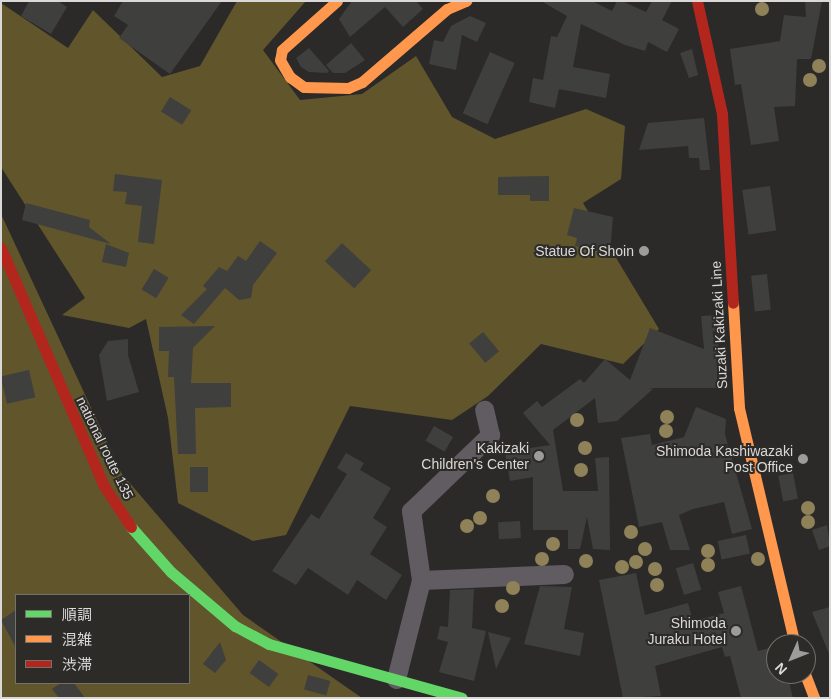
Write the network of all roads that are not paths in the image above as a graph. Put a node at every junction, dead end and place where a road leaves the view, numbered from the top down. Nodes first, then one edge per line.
1 (337, 1) edge
2 (466, 1) edge
3 (697, 1) edge
4 (1, 248) edge
5 (484, 410) dead end
6 (564, 574) dead end
7 (421, 580) junction
8 (793, 634) edge
9 (396, 679) junction
10 (809, 684) edge
11 (462, 698) edge
12 (814, 698) edge

1 - 2 main road
3 - 8 main road, Suzaki Kakizaki Line
4 - 9 main road, national route 135
5 - 7 street
6 - 7 street
7 - 9 street
9 - 11 main road, national route 135
10 - 12 main road

